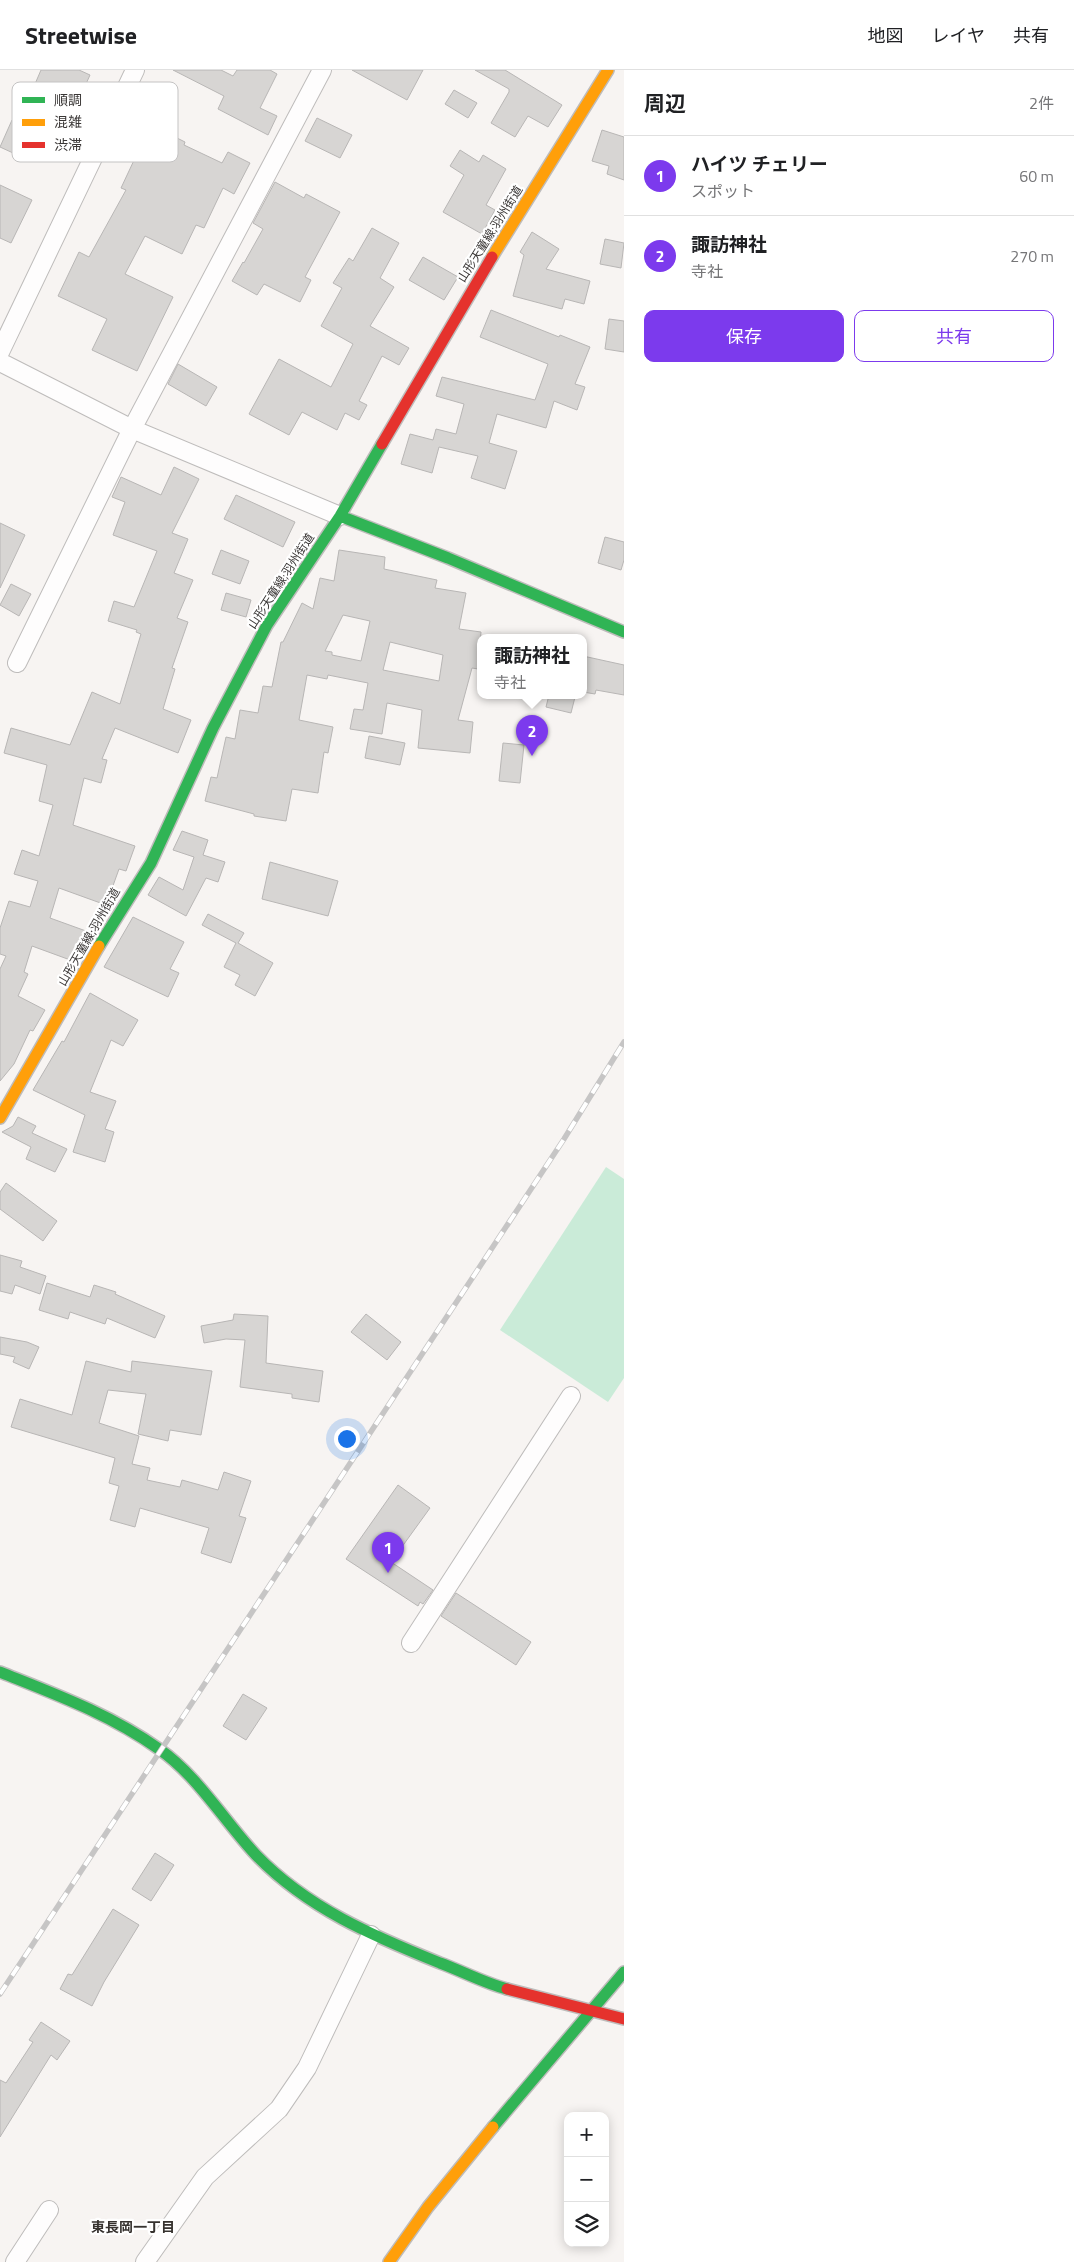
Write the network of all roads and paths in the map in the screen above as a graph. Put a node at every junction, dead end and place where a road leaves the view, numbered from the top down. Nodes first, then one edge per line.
1 (136, 70) edge
2 (322, 70) edge
3 (608, 70) edge
4 (130, 82) edge
5 (92, 162) edge
6 (0, 352) edge
7 (0, 362) edge
8 (132, 429) junction
9 (340, 516) junction
10 (624, 632) edge
11 (17, 663) dead end
12 (0, 1118) edge
13 (571, 1396) dead end
14 (411, 1643) dead end
15 (0, 1672) edge
16 (370, 1934) junction
17 (624, 1972) edge
18 (593, 2011) junction
19 (624, 2019) edge
20 (49, 2210) dead end
21 (15, 2262) edge
22 (145, 2262) edge
23 (389, 2262) edge

1 - 4 street
2 - 8 street
3 - 9 street, 山形天童線;羽州街道
5 - 6 street
7 - 8 street
8 - 9 street
8 - 11 street
9 - 10 street
9 - 12 street, 山形天童線;羽州街道
13 - 14 street
15 - 16 street
16 - 18 street
16 - 22 street
17 - 18 street
18 - 19 street
18 - 23 street
20 - 21 street

